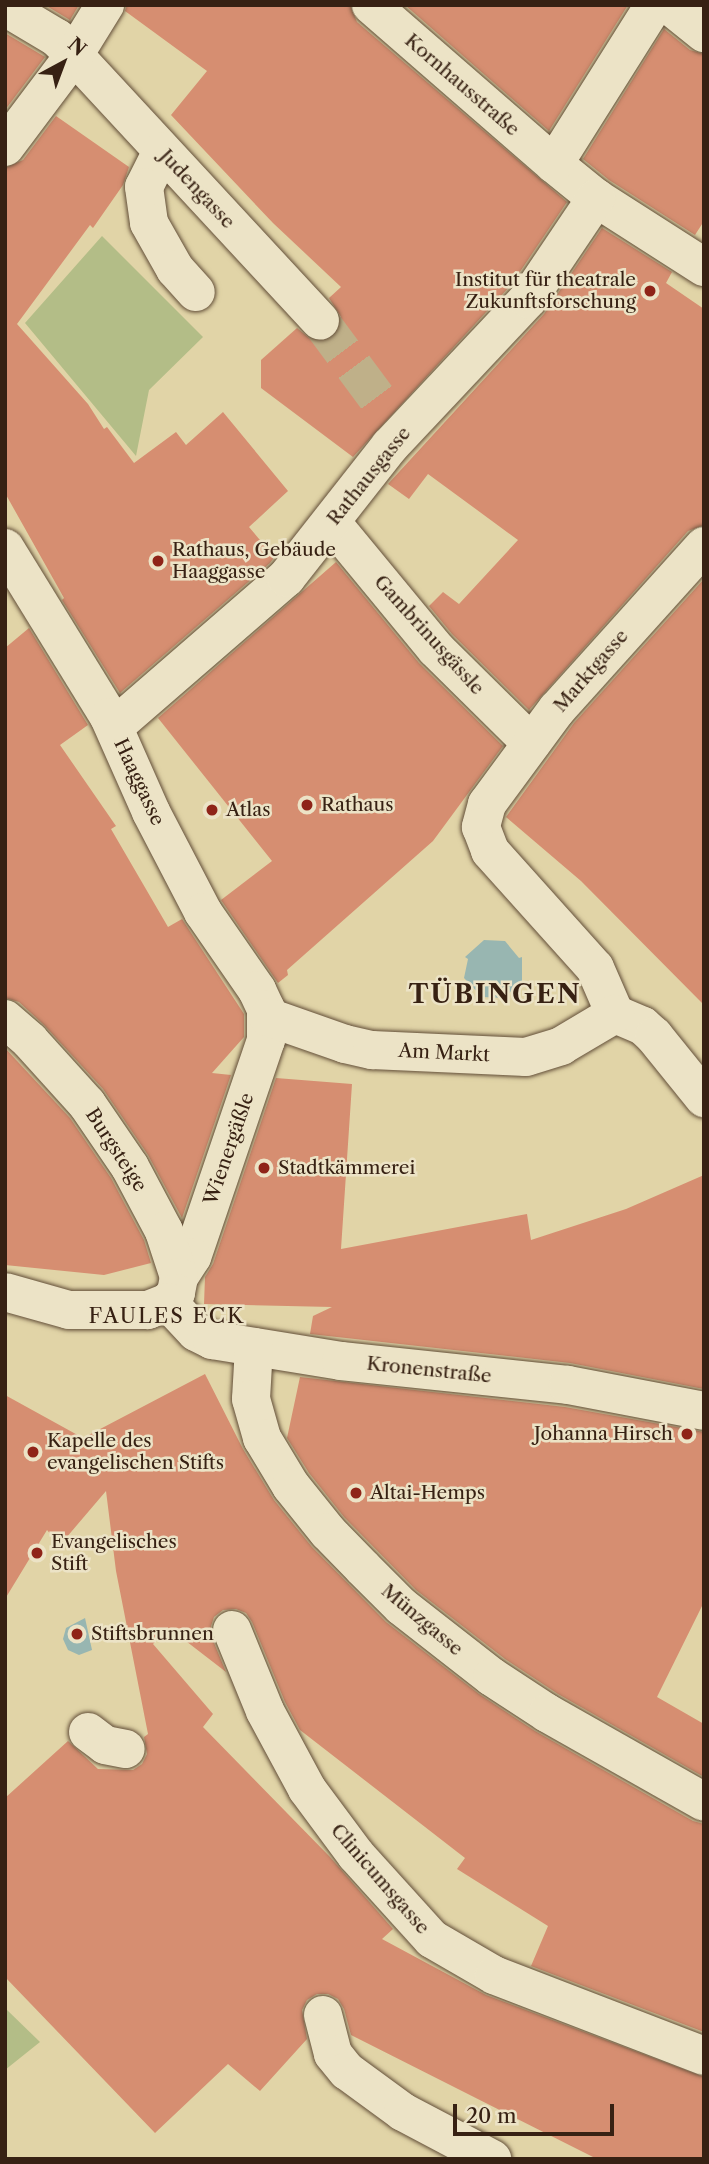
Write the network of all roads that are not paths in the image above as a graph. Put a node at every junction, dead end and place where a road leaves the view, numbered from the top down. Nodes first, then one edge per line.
1 (105, 5) edge
2 (371, 5) edge
3 (5, 7) edge
4 (655, 12) edge
5 (704, 33) edge
6 (74, 55) junction
7 (5, 148) edge
8 (162, 151) junction
9 (554, 164) junction
10 (596, 198) junction
11 (703, 265) edge
12 (196, 292) dead end
13 (320, 321) tunnel mouth
14 (332, 523) junction
15 (704, 545) edge
16 (5, 548) edge
17 (21, 602) edge
18 (114, 727) junction
19 (531, 743) junction
20 (615, 1014) junction
21 (268, 1017) junction
22 (5, 1019) edge
23 (704, 1098) edge
24 (174, 1289) junction
25 (5, 1292) edge
26 (254, 1347) junction
27 (704, 1411) edge
28 (232, 1630) dead end
29 (88, 1732) dead end
30 (126, 1749) dead end
31 (704, 1802) edge
32 (323, 2015) dead end
33 (704, 2056) edge
34 (492, 2159) edge

1 - 6 street
2 - 9 street, Kornhausstraße
3 - 6 street, Judengasse
4 - 5 street
4 - 9 street
6 - 7 street
6 - 8 street, Judengasse
8 - 12 street
8 - 13 street, Judengasse
9 - 10 street, Kornhausstraße
10 - 11 street, Kornhausstraße
10 - 14 street, Rathausgasse
14 - 18 street, Rathausgasse
14 - 19 street, Gambrinusgässle
15 - 19 street, Marktgasse
16 - 17 street, Haaggasse
17 - 18 street, Haaggasse
18 - 21 street, Haaggasse
19 - 20 street, Marktgasse
20 - 21 street, Am Markt
20 - 23 street
21 - 24 street, Wienergäßle
22 - 24 street, Burgsteige
24 - 25 street
24 - 26 street, Kronenstraße
26 - 27 street, Kronenstraße
26 - 31 street, Münzgasse
28 - 33 street, Clinicumsgasse
29 - 30 street
32 - 34 street

